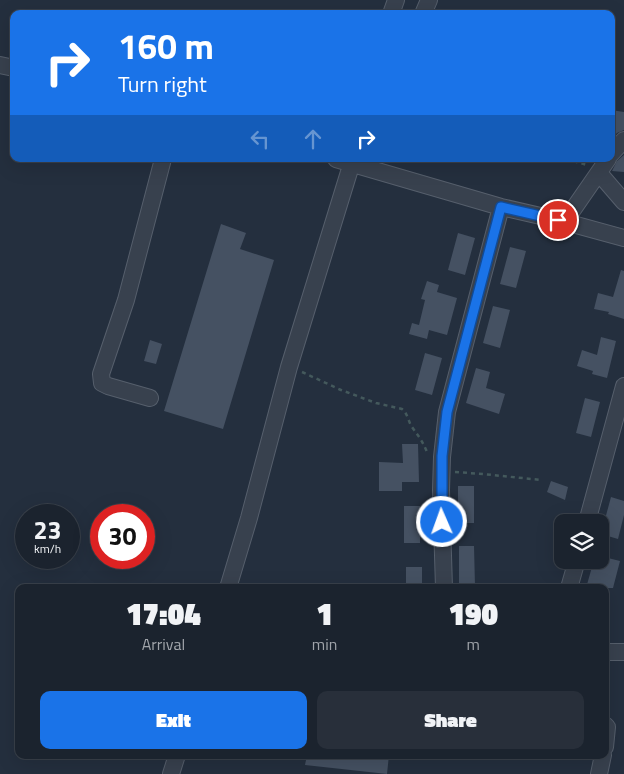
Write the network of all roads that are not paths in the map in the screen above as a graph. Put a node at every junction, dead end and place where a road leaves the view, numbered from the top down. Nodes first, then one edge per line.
1 (624, 140) edge
2 (615, 150) edge
3 (162, 162) edge
4 (346, 162) edge
5 (354, 162) edge
6 (606, 162) edge
7 (599, 173) junction
8 (624, 202) edge
9 (501, 207) junction
10 (558, 220) junction
11 (624, 238) edge
12 (624, 386) edge
13 (150, 398) dead end
14 (589, 514) edge
15 (574, 569) edge
16 (229, 584) edge
17 (444, 584) edge
18 (570, 584) edge
19 (609, 652) edge
20 (624, 652) edge
21 (176, 759) edge
22 (602, 759) edge
23 (171, 774) edge
24 (599, 774) edge

1 - 2 street
3 - 13 street
4 - 16 street
5 - 9 street
6 - 7 street
7 - 8 street
7 - 10 street
9 - 10 street
9 - 17 street
10 - 11 street
12 - 14 street
15 - 18 street
19 - 20 street
21 - 23 street
22 - 24 street

